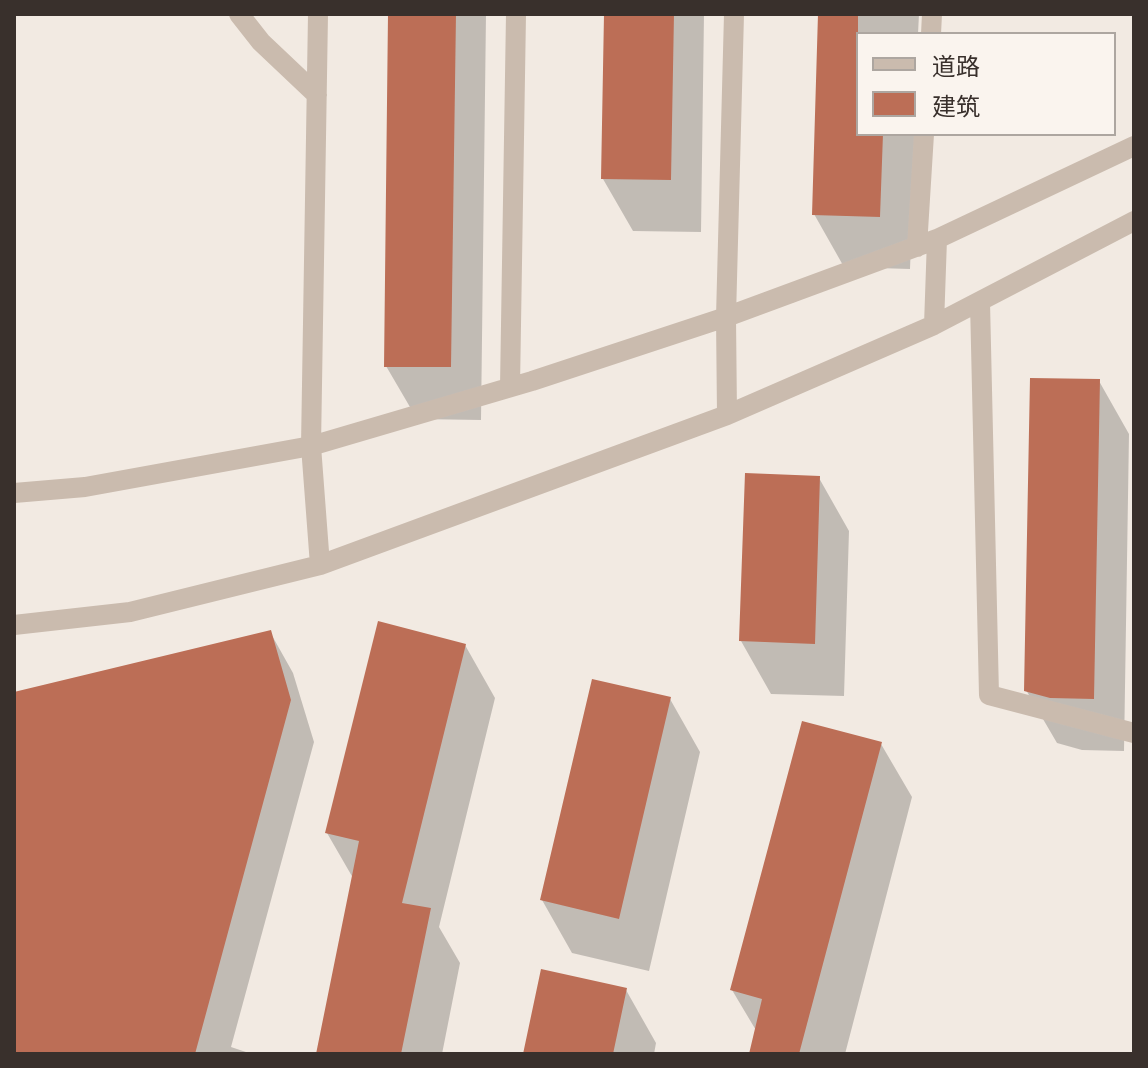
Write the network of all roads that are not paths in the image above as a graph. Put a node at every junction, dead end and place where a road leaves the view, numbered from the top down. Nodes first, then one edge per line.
1 (239, 14) edge
2 (318, 14) edge
3 (516, 14) edge
4 (734, 14) edge
5 (317, 95) junction
6 (924, 136) edge
7 (1134, 146) edge
8 (1134, 221) edge
9 (927, 243) junction
10 (980, 302) junction
11 (726, 317) junction
12 (934, 325) junction
13 (510, 387) junction
14 (727, 415) junction
15 (311, 446) junction
16 (14, 493) edge
17 (320, 565) junction
18 (14, 625) edge
19 (1134, 733) edge

1 - 5 street
2 - 5 street
3 - 13 street
4 - 11 street
5 - 15 street
6 - 9 street
7 - 9 street
8 - 10 street
9 - 11 street
9 - 12 street
10 - 12 street
10 - 19 street
11 - 13 street
11 - 14 street
12 - 14 street
13 - 15 street
14 - 17 street
15 - 16 street
15 - 17 street
17 - 18 street

